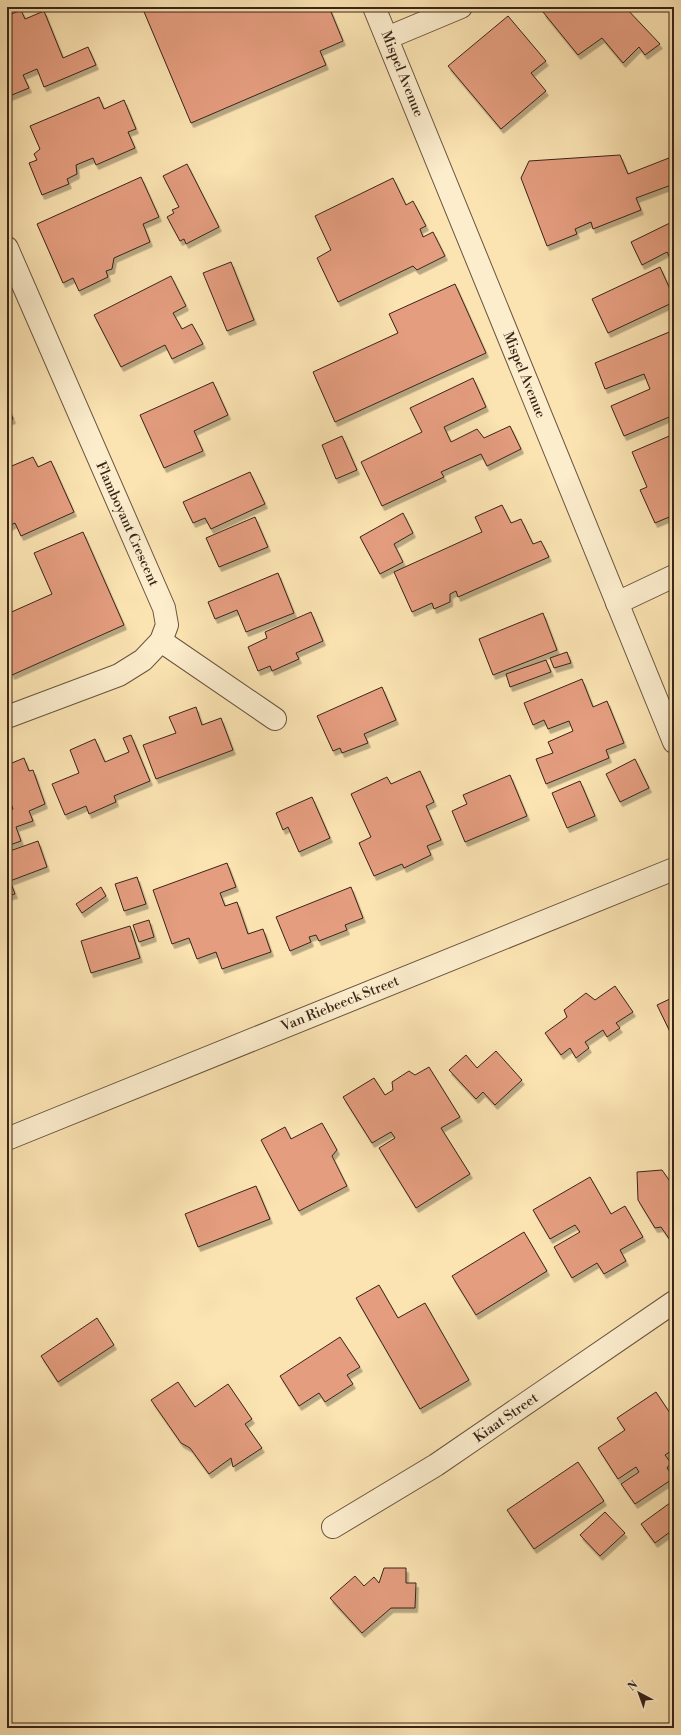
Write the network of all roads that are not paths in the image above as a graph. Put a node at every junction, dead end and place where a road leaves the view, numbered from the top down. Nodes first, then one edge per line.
1 (374, 7) edge
2 (461, 7) edge
3 (387, 38) junction
4 (7, 248) edge
5 (674, 576) edge
6 (617, 603) junction
7 (161, 641) junction
8 (7, 718) edge
9 (275, 719) dead end
10 (674, 742) edge
11 (674, 868) edge
12 (7, 1139) edge
13 (674, 1302) edge
14 (333, 1527) dead end

1 - 3 street, Mispel Avenue
2 - 3 street
3 - 6 street, Mispel Avenue
4 - 7 street, Flamboyant Crescent
5 - 6 street
6 - 10 street, Mispel Avenue
7 - 8 street, Flamboyant Crescent
7 - 9 street
11 - 12 street, Van Riebeeck Street
13 - 14 street, Kiaat Street

